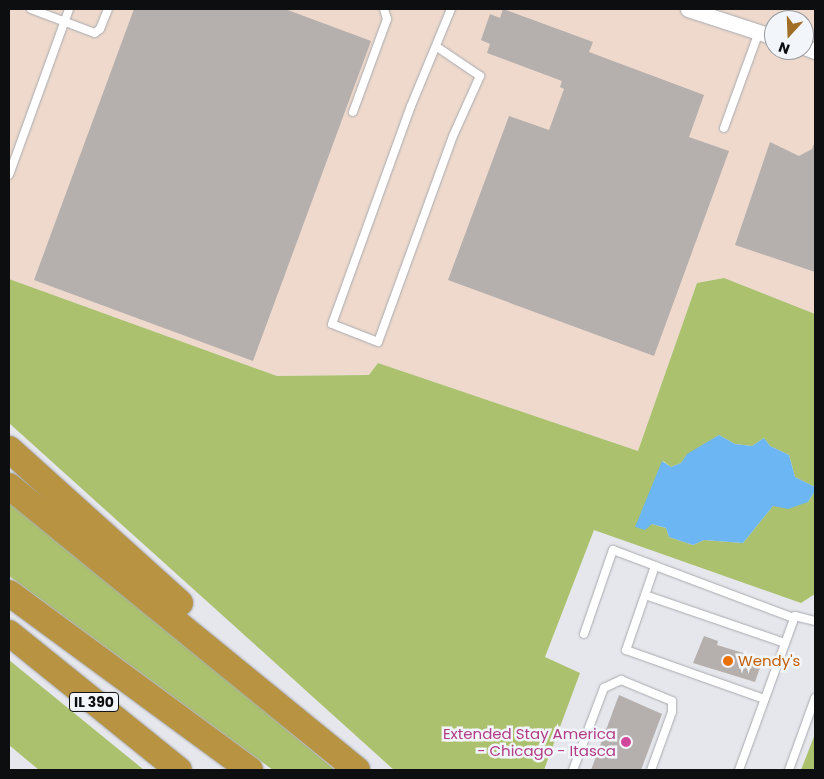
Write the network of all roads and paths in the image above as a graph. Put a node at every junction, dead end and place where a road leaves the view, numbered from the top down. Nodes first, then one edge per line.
1 (31, 9) edge
2 (69, 9) edge
3 (108, 9) edge
4 (384, 9) edge
5 (451, 9) edge
6 (688, 9) edge
7 (64, 22) junction
8 (759, 32) junction
9 (764, 34) edge
10 (437, 47) junction
11 (353, 112) dead end
12 (724, 128) dead end
13 (9, 175) edge
14 (9, 449) edge
15 (9, 486) edge
16 (655, 566) junction
17 (9, 593) edge
18 (645, 595) junction
19 (794, 618) junction
20 (815, 621) edge
21 (9, 633) edge
22 (584, 634) dead end
23 (785, 643) junction
24 (815, 698) edge
25 (764, 699) junction
26 (314, 734) junction
27 (179, 770) edge
28 (250, 770) edge
29 (357, 770) edge
30 (573, 770) edge
31 (651, 770) edge
32 (739, 770) edge
33 (789, 770) edge

1 - 7 lane
2 - 7 lane
3 - 7 lane
4 - 11 lane
5 - 10 lane
6 - 8 street
7 - 13 lane
8 - 9 street
8 - 12 lane
10 - 10 lane
14 - 26 highway
15 - 26 highway
16 - 18 lane
16 - 19 lane
16 - 22 lane
17 - 28 highway
18 - 23 lane
18 - 25 lane
19 - 20 lane
19 - 23 lane
21 - 27 highway, IL 390
23 - 25 lane
24 - 33 lane
25 - 32 lane
26 - 29 highway
30 - 31 lane

